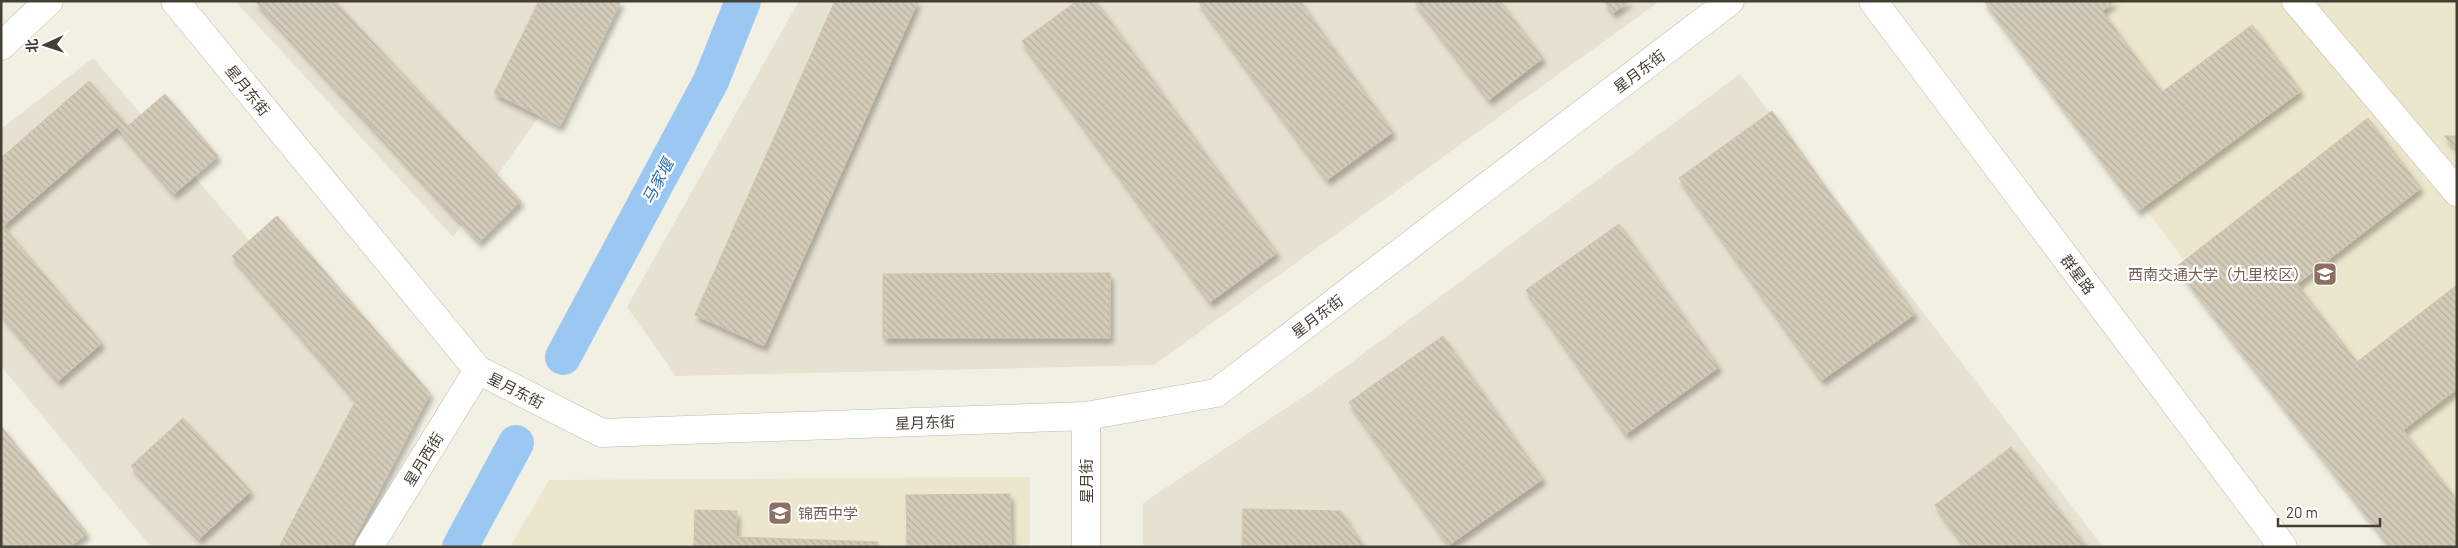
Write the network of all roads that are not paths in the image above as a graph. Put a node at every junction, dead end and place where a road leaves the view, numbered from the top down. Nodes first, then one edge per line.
1 (49, 1) edge
2 (175, 1) edge
3 (1730, 1) edge
4 (1873, 1) edge
5 (2296, 1) edge
6 (1, 46) edge
7 (2457, 192) edge
8 (478, 370) junction
9 (1086, 416) junction
10 (369, 547) edge
11 (1086, 547) edge
12 (2283, 547) edge

1 - 6 street
2 - 8 street, 星月东街
3 - 9 street, 星月东街
4 - 12 street, 群星路
5 - 7 street
8 - 9 street, 星月东街
8 - 10 street, 星月西街
9 - 11 street, 星月街

